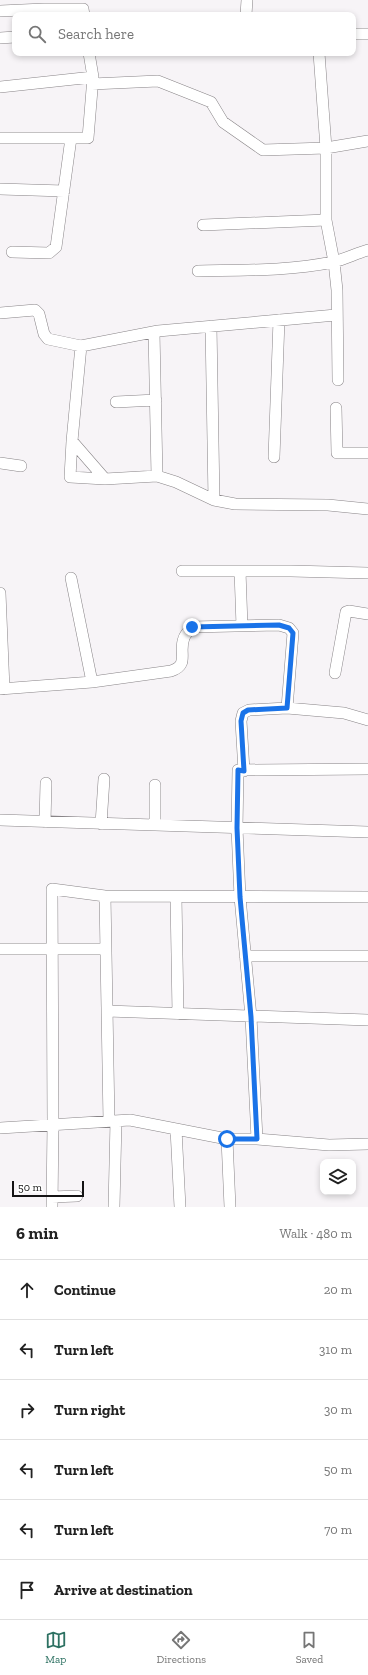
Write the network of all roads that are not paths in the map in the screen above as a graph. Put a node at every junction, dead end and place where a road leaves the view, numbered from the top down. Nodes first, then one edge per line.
1 (247, 0) edge
2 (44, 4) edge
3 (0, 11) edge
4 (84, 12) edge
5 (246, 12) edge
6 (356, 34) edge
7 (368, 34) edge
8 (12, 37) edge
9 (0, 38) edge
10 (89, 56) edge
11 (319, 56) edge
12 (92, 80) junction
13 (0, 87) edge
14 (0, 138) edge
15 (71, 138) junction
16 (368, 141) edge
17 (326, 148) junction
18 (0, 189) edge
19 (64, 191) junction
20 (326, 220) junction
21 (203, 225) dead end
22 (368, 250) edge
23 (12, 252) dead end
24 (334, 262) junction
25 (198, 271) dead end
26 (0, 313) edge
27 (336, 315) junction
28 (279, 320) junction
29 (211, 326) junction
30 (154, 332) junction
31 (81, 346) junction
32 (338, 380) dead end
33 (156, 400) junction
34 (116, 402) dead end
35 (336, 408) dead end
36 (72, 441) junction
37 (368, 453) edge
38 (274, 457) dead end
39 (0, 463) edge
40 (21, 466) dead end
41 (157, 476) junction
42 (105, 479) junction
43 (214, 500) junction
44 (368, 509) edge
45 (182, 571) dead end
46 (240, 571) junction
47 (368, 573) edge
48 (71, 578) dead end
49 (0, 593) edge
50 (368, 614) edge
51 (242, 626) junction
52 (335, 673) dead end
53 (92, 682) junction
54 (2, 689) edge
55 (287, 708) junction
56 (368, 720) edge
57 (368, 769) edge
58 (244, 771) junction
59 (104, 779) dead end
60 (46, 783) dead end
61 (155, 785) dead end
62 (0, 820) edge
63 (45, 822) junction
64 (101, 824) junction
65 (155, 825) junction
66 (237, 828) junction
67 (368, 832) edge
68 (105, 896) junction
69 (176, 897) junction
70 (240, 897) junction
71 (368, 897) edge
72 (0, 949) edge
73 (52, 949) junction
74 (106, 949) junction
75 (245, 956) junction
76 (368, 956) edge
77 (107, 1011) junction
78 (178, 1014) junction
79 (251, 1017) junction
80 (368, 1020) edge
81 (113, 1121) junction
82 (53, 1124) junction
83 (0, 1128) edge
84 (176, 1129) junction
85 (227, 1139) junction
86 (257, 1139) junction
87 (368, 1144) edge
88 (77, 1196) dead end
89 (52, 1202) edge
90 (114, 1207) edge
91 (180, 1207) edge
92 (230, 1207) edge

1 - 5 street
2 - 3 street
2 - 4 street
6 - 7 street
8 - 9 street
10 - 12 street
11 - 17 street
12 - 13 street
12 - 15 street
12 - 17 street
14 - 15 street
15 - 19 street
16 - 17 street
17 - 20 street
18 - 19 street
19 - 23 street
20 - 21 street
20 - 24 street
22 - 24 street
24 - 25 street
24 - 27 street
26 - 31 street
27 - 28 street
27 - 32 street
28 - 29 street
28 - 38 street
29 - 30 street
29 - 43 street
30 - 31 street
30 - 33 street
31 - 36 street
33 - 34 street
33 - 41 street
35 - 37 street
36 - 42 street
36 - 42 street
39 - 40 street
41 - 42 street
41 - 43 street
43 - 44 street
45 - 46 street
46 - 47 street
46 - 51 street
48 - 53 street
49 - 54 street
50 - 52 street
51 - 53 street
51 - 55 street
53 - 54 street
55 - 56 street
55 - 58 street
57 - 58 street
58 - 66 street
59 - 64 street
60 - 63 street
61 - 65 street
62 - 63 street
63 - 64 street
64 - 65 street
65 - 66 street
66 - 67 street
66 - 70 street
68 - 69 street
68 - 73 street
68 - 74 street
69 - 70 street
69 - 78 street
70 - 71 street
70 - 75 street
72 - 73 street
73 - 74 street
73 - 82 street
74 - 77 street
75 - 76 street
75 - 79 street
77 - 78 street
77 - 81 street
78 - 79 street
79 - 80 street
79 - 86 street
81 - 82 street
81 - 84 street
81 - 90 street
82 - 83 street
82 - 89 street
84 - 85 street
84 - 91 street
85 - 86 street
85 - 92 street
86 - 87 street
88 - 89 street

